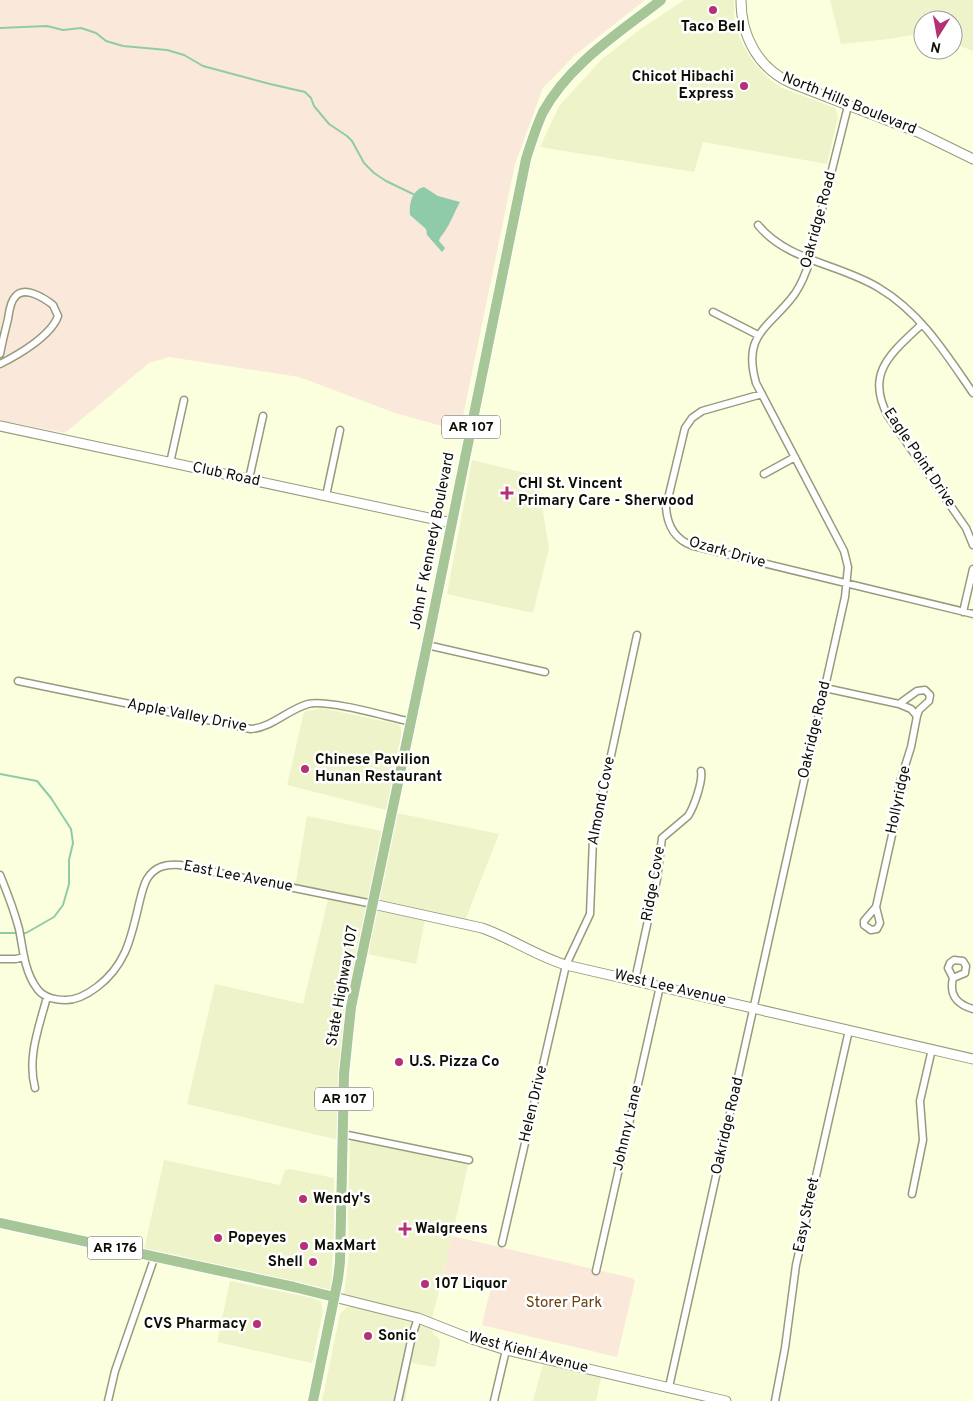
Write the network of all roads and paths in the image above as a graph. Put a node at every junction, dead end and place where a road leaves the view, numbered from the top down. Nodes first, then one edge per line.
1 (661, 0) edge
2 (741, 0) edge
3 (848, 106) junction
4 (973, 159) edge
5 (758, 224) dead end
6 (811, 259) junction
7 (713, 312) dead end
8 (922, 324) junction
9 (758, 335) junction
10 (0, 354) edge
11 (0, 364) edge
12 (973, 393) edge
13 (762, 394) junction
14 (184, 400) dead end
15 (263, 416) dead end
16 (0, 426) edge
17 (340, 430) dead end
18 (795, 457) junction
19 (170, 463) junction
20 (764, 474) dead end
21 (249, 479) junction
22 (326, 496) junction
23 (452, 523) junction
24 (973, 545) edge
25 (973, 569) edge
26 (847, 584) junction
27 (963, 612) junction
28 (973, 614) edge
29 (637, 635) dead end
30 (428, 645) junction
31 (544, 672) dead end
32 (18, 681) dead end
33 (825, 688) junction
34 (899, 704) junction
35 (917, 716) junction
36 (411, 722) junction
37 (700, 771) dead end
38 (0, 875) edge
39 (373, 904) junction
40 (876, 907) dead end
41 (24, 957) junction
42 (0, 959) edge
43 (566, 965) junction
44 (953, 978) dead end
45 (635, 980) junction
46 (660, 986) junction
47 (47, 997) junction
48 (754, 1008) junction
49 (973, 1009) edge
50 (849, 1030) junction
51 (932, 1050) junction
52 (973, 1059) edge
53 (35, 1088) dead end
54 (343, 1134) junction
55 (469, 1160) dead end
56 (912, 1194) dead end
57 (0, 1223) edge
58 (502, 1243) dead end
59 (155, 1256) junction
60 (596, 1271) dead end
61 (334, 1297) junction
62 (418, 1318) junction
63 (506, 1350) junction
64 (669, 1388) junction
65 (108, 1401) edge
66 (313, 1401) edge
67 (398, 1401) edge
68 (494, 1401) edge
69 (726, 1401) edge
70 (774, 1401) edge

1 - 23 main road, John F Kennedy Boulevard / AR 107
2 - 3 street, North Hills Boulevard
3 - 4 street, North Hills Boulevard
3 - 6 street, Oakridge Road
5 - 6 street
6 - 8 street
6 - 9 street, Oakridge Road
7 - 9 street
8 - 12 street
8 - 24 street, Eagle Point Drive
9 - 13 street, Oakridge Road
10 - 11 street
13 - 18 street, Oakridge Road
13 - 26 street, Ozark Drive
14 - 19 street
15 - 21 street
16 - 19 street, Club Road
17 - 22 street
18 - 20 street
18 - 26 street, Oakridge Road
19 - 21 street, Club Road
21 - 22 street, Club Road
22 - 23 street, Club Road
23 - 30 main road, John F Kennedy Boulevard / AR 107
25 - 27 street
26 - 27 street, Ozark Drive
26 - 33 street, Oakridge Road
27 - 28 street, Ozark Drive
29 - 43 street, Almond Cove
30 - 31 street
30 - 36 main road, John F Kennedy Boulevard / AR 107
32 - 36 street, Apple Valley Drive
33 - 34 street
33 - 48 street, Oakridge Road
34 - 35 street
34 - 35 street
35 - 40 street, Hollyridge
36 - 39 main road, John F Kennedy Boulevard / AR 107
37 - 45 street, Ridge Cove
38 - 41 street
39 - 43 street, West Lee Avenue
39 - 47 street, East Lee Avenue
39 - 54 main road, State Highway 107 / AR 107
41 - 42 street
41 - 47 street
43 - 45 street, West Lee Avenue
43 - 58 street, Helen Drive
44 - 49 street
45 - 46 street, West Lee Avenue
46 - 48 street, West Lee Avenue
46 - 60 street, Johnny Lane
47 - 53 street
48 - 50 street, West Lee Avenue
48 - 64 street, Oakridge Road
50 - 51 street, West Lee Avenue
50 - 70 street, Easy Street
51 - 52 street, West Lee Avenue
51 - 56 street
54 - 55 street
54 - 61 main road, State Highway 107 / AR 107
57 - 59 main road, AR 176
59 - 61 main road, AR 176
59 - 65 street
61 - 62 street, West Kiehl Avenue
61 - 66 main road, State Highway 107 / AR 107
62 - 63 street, West Kiehl Avenue
62 - 67 street
63 - 64 street, West Kiehl Avenue
63 - 68 street
64 - 69 street, West Kiehl Avenue

